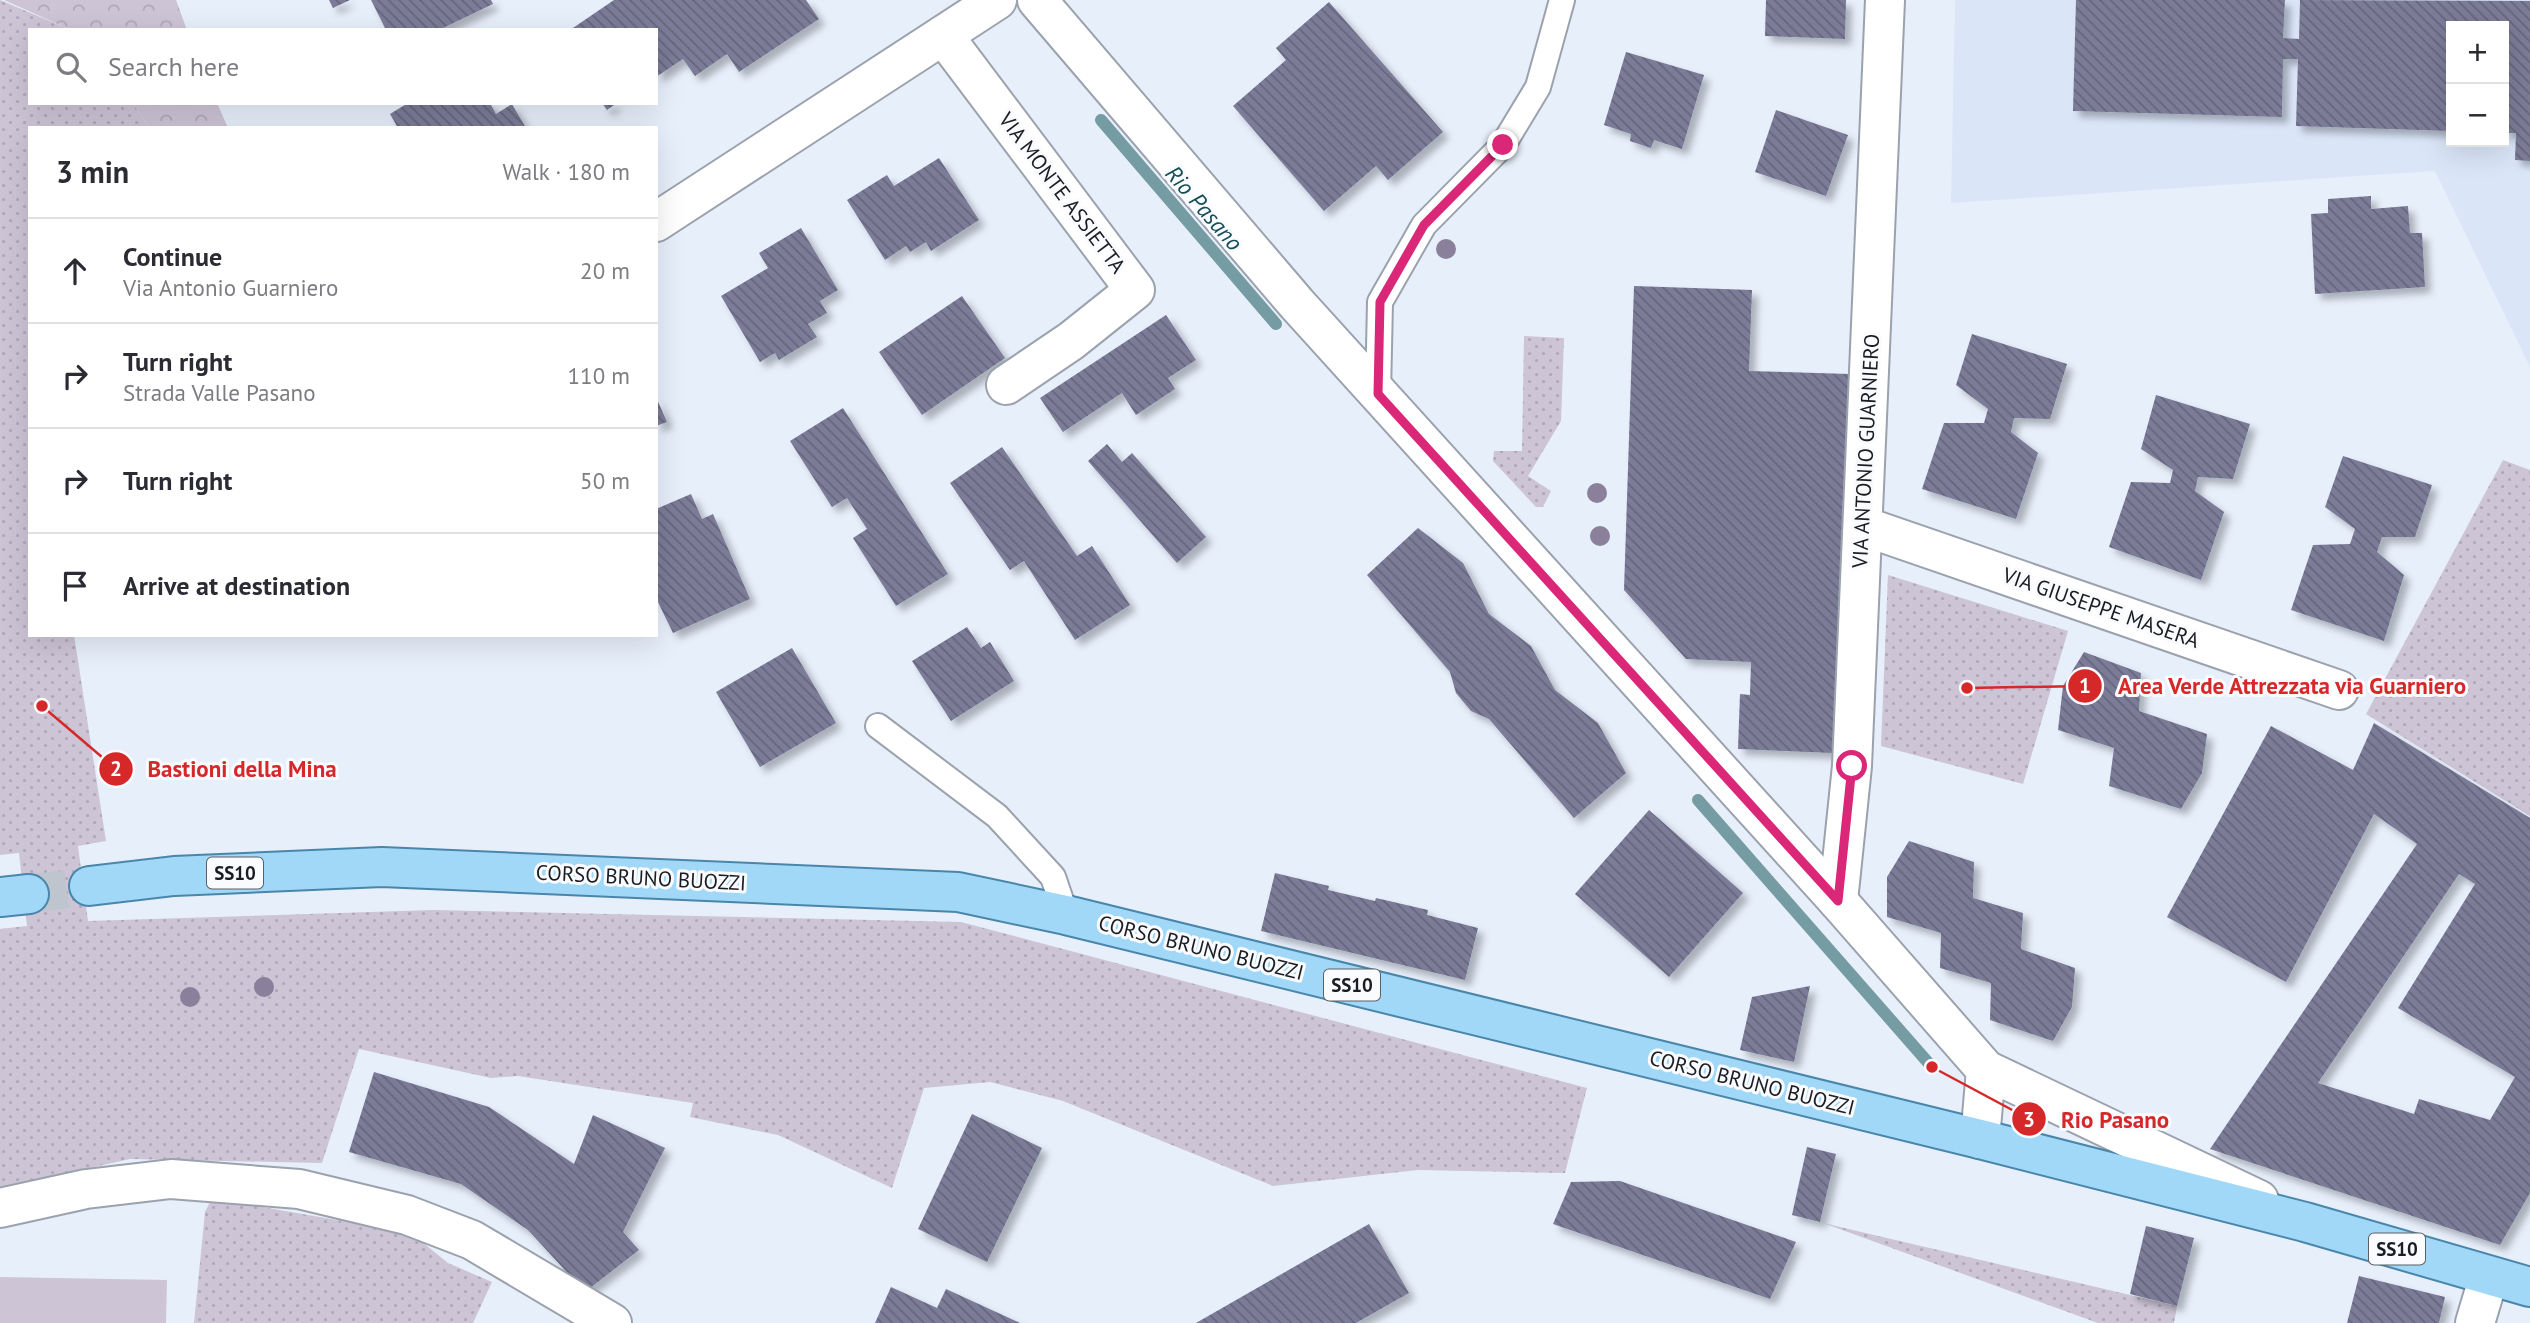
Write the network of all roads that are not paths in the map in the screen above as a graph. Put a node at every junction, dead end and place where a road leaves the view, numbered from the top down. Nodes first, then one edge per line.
1 (997, 0) edge
2 (1037, 0) edge
3 (1562, 0) edge
4 (1885, 0) edge
5 (943, 35) junction
6 (658, 221) edge
7 (1006, 385) dead end
8 (1378, 394) junction
9 (1863, 526) junction
10 (2339, 690) dead end
11 (878, 726) dead end
12 (89, 886) tunnel mouth
13 (1838, 901) junction
14 (1066, 915) junction
15 (1986, 1070) junction
16 (1980, 1139) junction
17 (0, 1208) edge
18 (2305, 1222) junction
19 (2489, 1276) junction
20 (2530, 1287) edge
21 (612, 1323) edge
22 (2475, 1323) edge

1 - 5 street
2 - 8 street
3 - 8 lane
4 - 9 street, VIA ANTONIO GUARNIERO
5 - 6 street
5 - 7 street, VIA MONTE ASSIETTA
8 - 13 street
9 - 10 street, VIA GIUSEPPE MASERA
9 - 13 street, VIA ANTONIO GUARNIERO
11 - 14 lane
12 - 14 main road, CORSO BRUNO BUOZZI / SS10
13 - 15 street
14 - 16 main road, CORSO BRUNO BUOZZI / SS10
15 - 16 street
15 - 18 street
16 - 18 main road, CORSO BRUNO BUOZZI / SS10
17 - 21 street
18 - 19 main road, CORSO BRUNO BUOZZI / SS10
19 - 20 main road, CORSO BRUNO BUOZZI / SS10
19 - 22 street

